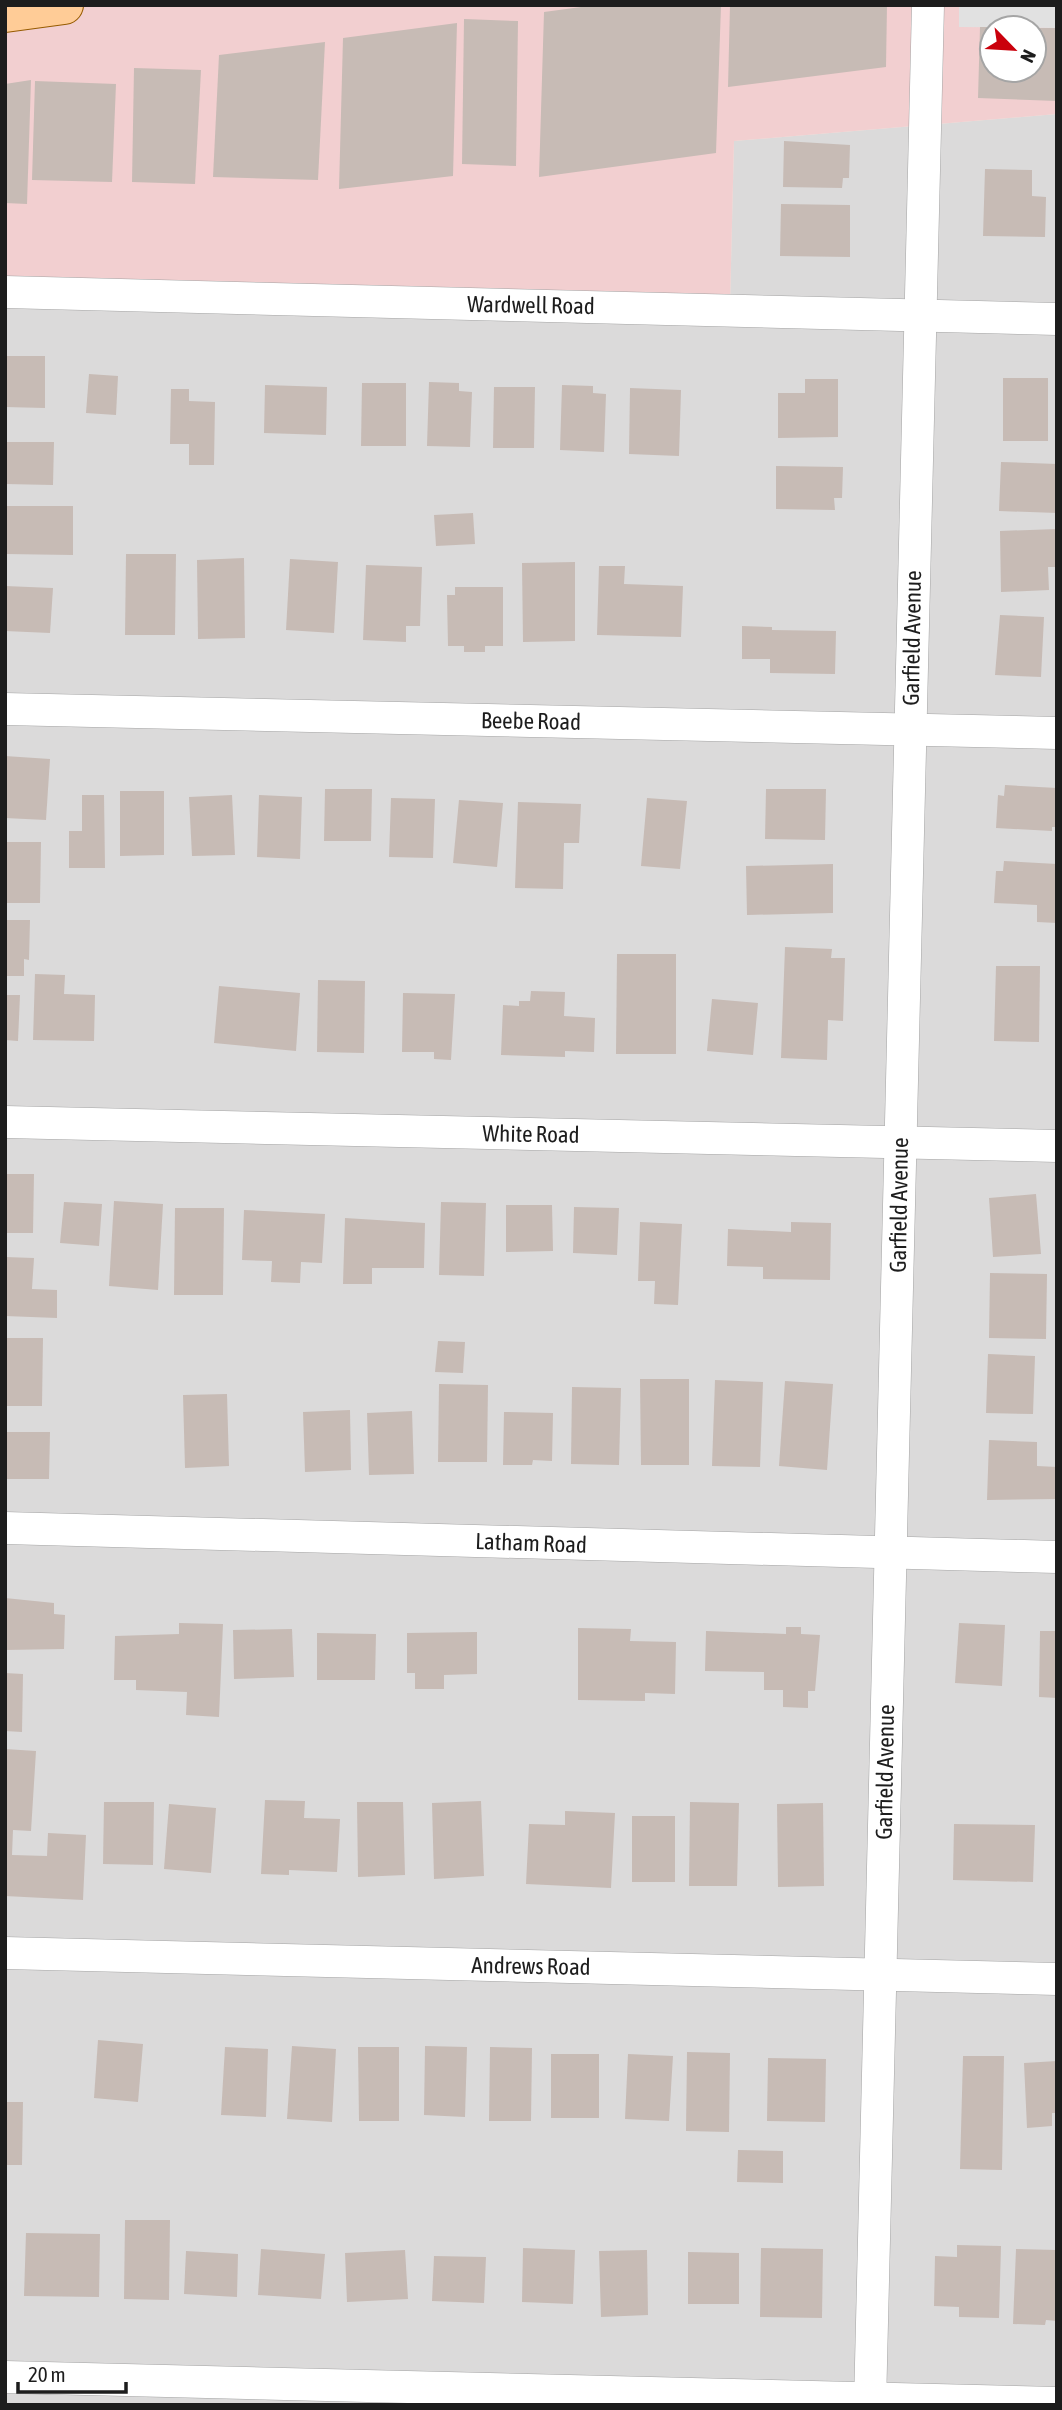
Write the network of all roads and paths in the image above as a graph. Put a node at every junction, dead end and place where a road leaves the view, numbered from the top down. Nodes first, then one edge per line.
1 (64, 5) edge
2 (928, 5) edge
3 (5, 13) edge
4 (5, 292) edge
5 (920, 316) junction
6 (1057, 319) edge
7 (5, 709) edge
8 (910, 729) junction
9 (1057, 733) edge
10 (5, 1122) edge
11 (900, 1142) junction
12 (1057, 1146) edge
13 (5, 1528) edge
14 (891, 1552) junction
15 (1057, 1557) edge
16 (5, 1953) edge
17 (880, 1975) junction
18 (1057, 1979) edge
19 (5, 2377) edge
20 (870, 2402) edge
21 (1057, 2403) edge

1 - 3 main road
2 - 5 street, Garfield Avenue
4 - 5 street, Wardwell Road
5 - 6 street, Wardwell Road
5 - 8 street, Garfield Avenue
7 - 8 street, Beebe Road
8 - 9 street, Beebe Road
8 - 11 street, Garfield Avenue
10 - 11 street, White Road
11 - 12 street, White Road
11 - 14 street, Garfield Avenue
13 - 14 street, Latham Road
14 - 15 street, Latham Road
14 - 17 street, Garfield Avenue
16 - 17 street, Andrews Road
17 - 18 street, Andrews Road
17 - 20 street, Garfield Avenue
19 - 20 street
20 - 21 street

